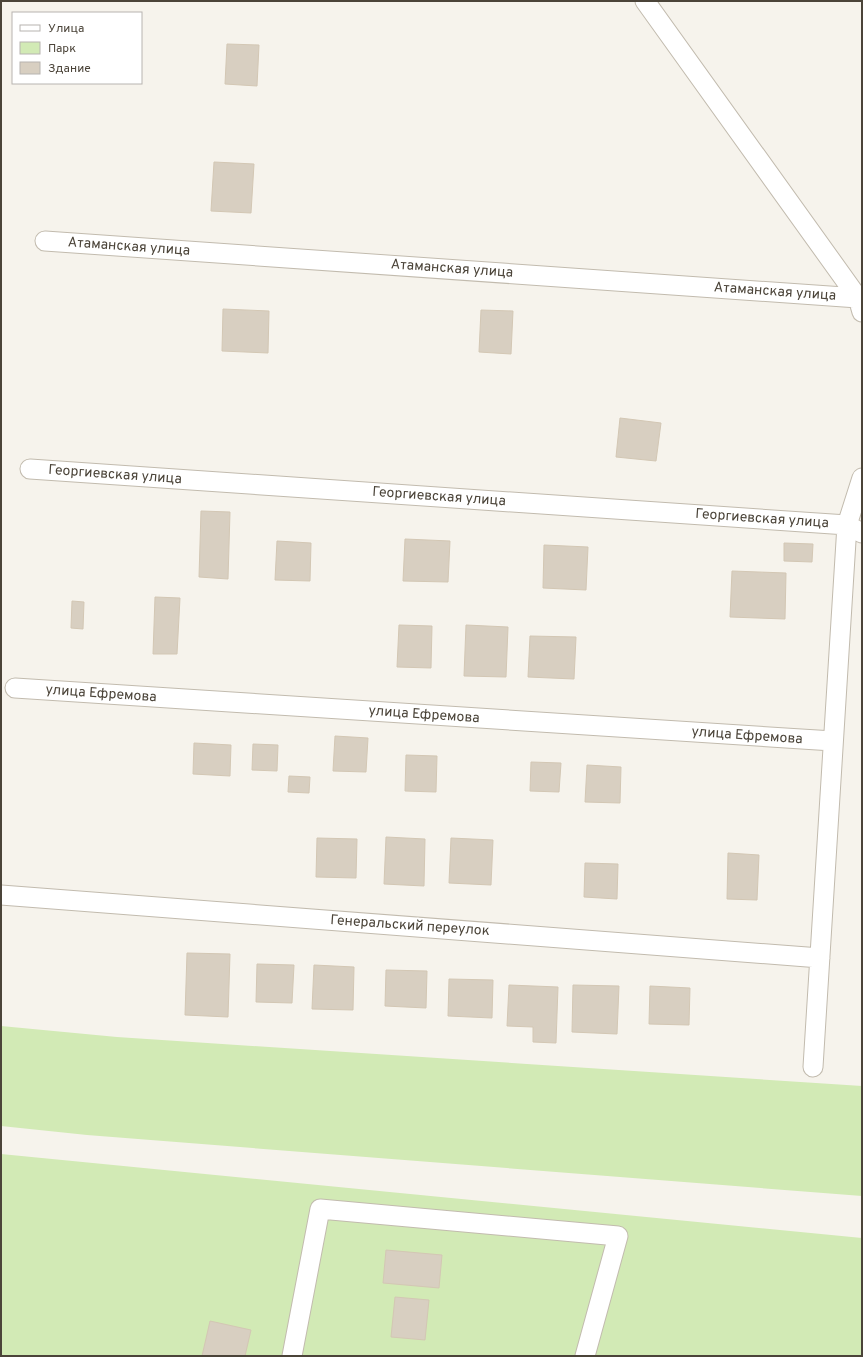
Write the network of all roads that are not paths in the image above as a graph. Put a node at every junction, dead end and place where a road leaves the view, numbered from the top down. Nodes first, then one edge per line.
1 (645, 1) edge
2 (45, 241) dead end
3 (860, 305) edge
4 (30, 469) dead end
5 (862, 478) edge
6 (854, 529) edge
7 (15, 688) dead end
8 (833, 741) junction
9 (1, 895) edge
10 (820, 958) junction
11 (813, 1067) dead end
12 (292, 1356) edge
13 (585, 1356) edge

1 - 3 street
2 - 3 street, Атаманская улица
4 - 6 street, Георгиевская улица
5 - 6 street
6 - 8 street
7 - 8 street, улица Ефремова
8 - 10 street
9 - 10 street, Генеральский переулок
10 - 11 street
12 - 13 street

